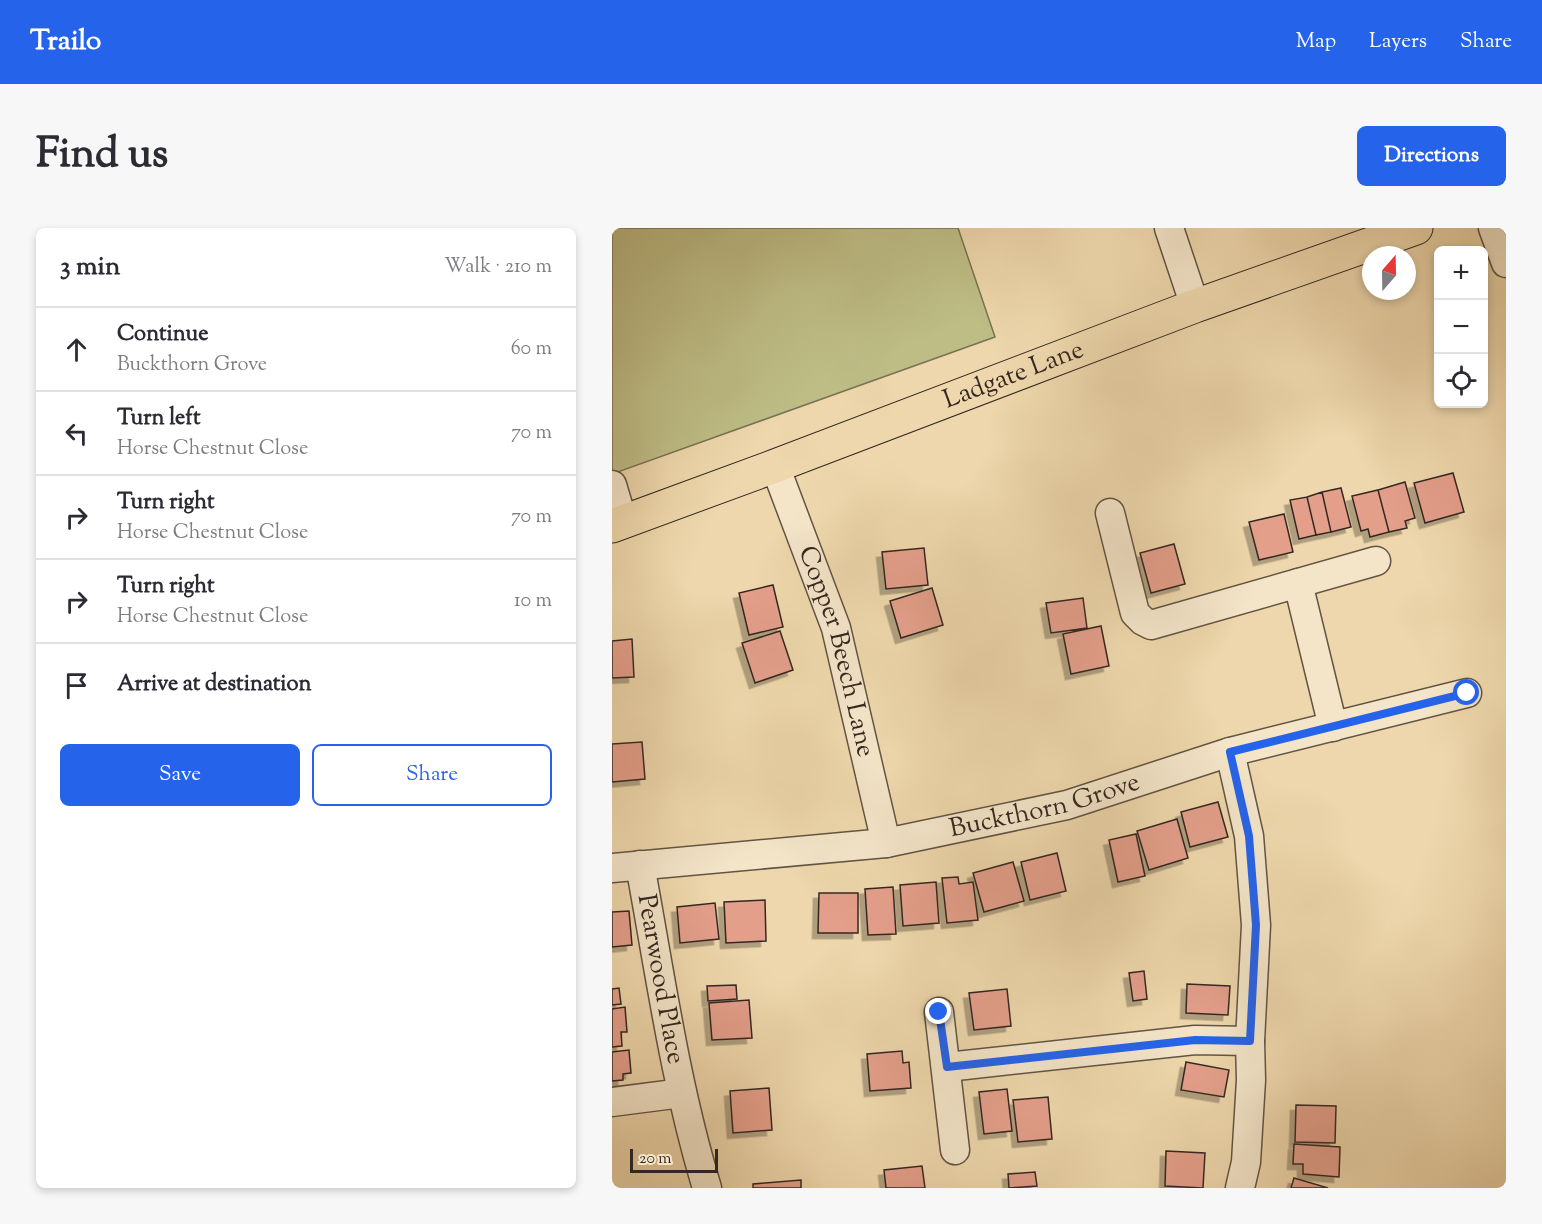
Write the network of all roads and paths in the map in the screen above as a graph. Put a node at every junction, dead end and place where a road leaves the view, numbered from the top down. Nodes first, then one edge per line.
1 (1169, 228) edge
2 (1416, 228) edge
3 (1493, 228) edge
4 (1506, 263) edge
5 (1195, 306) junction
6 (776, 466) junction
7 (612, 485) edge
8 (1110, 513) dead end
9 (617, 524) edge
10 (1376, 561) dead end
11 (1298, 583) junction
12 (1467, 693) dead end
13 (1333, 727) junction
14 (1230, 752) junction
15 (886, 843) junction
16 (626, 866) edge
17 (939, 1012) dead end
18 (1250, 1041) junction
19 (947, 1067) junction
20 (682, 1093) junction
21 (612, 1102) edge
22 (955, 1150) dead end
23 (707, 1188) edge
24 (1240, 1188) edge

1 - 5 street
2 - 5 main road, Ladgate Lane
3 - 4 street
5 - 6 main road, Ladgate Lane
6 - 9 main road, Ladgate Lane
6 - 15 street, Copper Beech Lane
7 - 9 street
8 - 11 street
10 - 11 street
11 - 13 street
12 - 13 street, Buckthorn Grove
13 - 14 street, Buckthorn Grove
14 - 15 street, Buckthorn Grove
14 - 18 street
15 - 16 street, Buckthorn Grove
16 - 20 street, Pearwood Place
17 - 19 street
18 - 19 street
18 - 24 street
19 - 22 street
20 - 21 street, Pearwood Place
20 - 23 street, Pearwood Place

